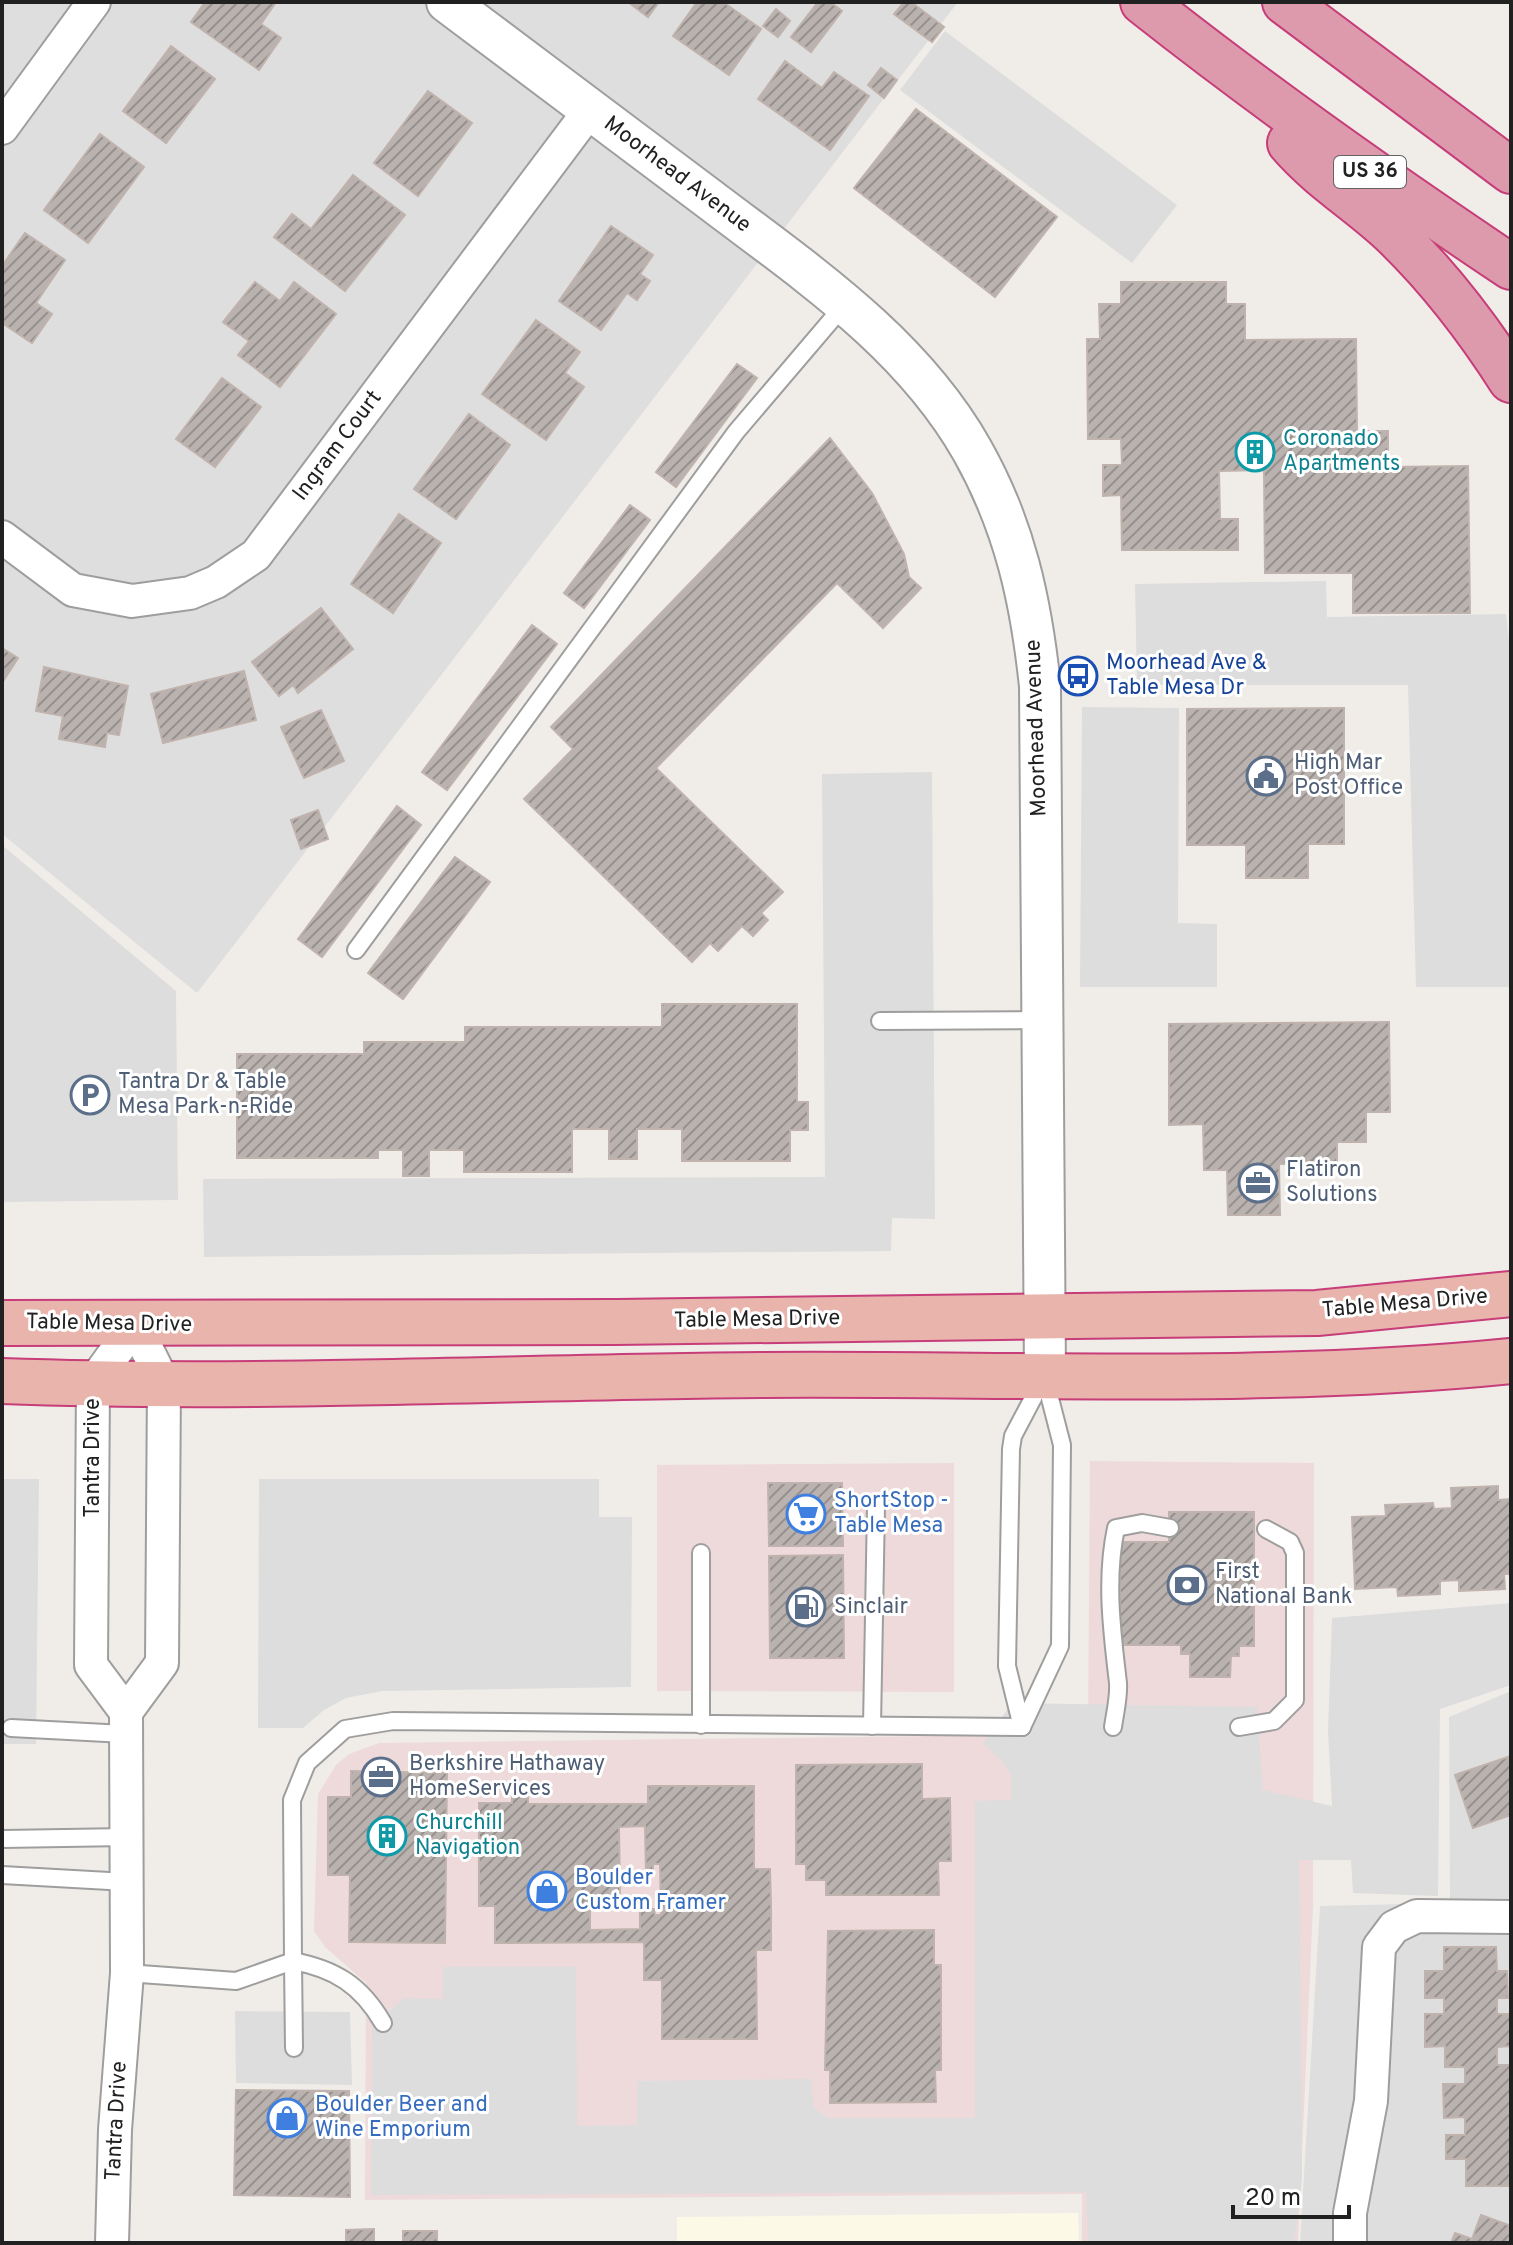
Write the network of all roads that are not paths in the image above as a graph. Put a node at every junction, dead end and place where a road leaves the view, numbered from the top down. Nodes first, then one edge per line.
1 (94, 2) edge
2 (447, 2) edge
3 (1143, 2) edge
4 (1285, 2) edge
5 (1359, 58) junction
6 (1233, 73) junction
7 (590, 110) junction
8 (2, 128) edge
9 (1511, 134) edge
10 (1511, 171) edge
11 (1511, 267) edge
12 (847, 302) junction
13 (1511, 380) edge
14 (2, 537) edge
15 (356, 950) dead end
16 (1042, 1020) junction
17 (880, 1021) dead end
18 (1511, 1294) edge
19 (1045, 1316) junction
20 (2, 1323) edge
21 (135, 1325) junction
22 (1511, 1361) edge
23 (1045, 1376) junction
24 (2, 1381) edge
25 (93, 1383) junction
26 (164, 1384) junction
27 (876, 1506) dead end
28 (1170, 1528) dead end
29 (1266, 1529) dead end
30 (701, 1553) dead end
31 (126, 1723) junction
32 (701, 1725) junction
33 (872, 1726) junction
34 (1022, 1727) junction
35 (1113, 1727) dead end
36 (1239, 1727) dead end
37 (11, 1728) dead end
38 (127, 1837) junction
39 (2, 1839) edge
40 (2, 1875) edge
41 (127, 1882) junction
42 (1511, 1917) edge
43 (293, 1961) junction
44 (127, 1973) junction
45 (383, 2023) dead end
46 (294, 2048) dead end
47 (112, 2243) edge
48 (1350, 2243) edge

1 - 8 street
2 - 7 street, Moorhead Avenue
3 - 6 highway, US 36
4 - 5 highway
5 - 9 highway
5 - 10 highway
6 - 11 highway, US 36
6 - 13 highway
7 - 12 street, Moorhead Avenue
7 - 14 street, Ingram Court
12 - 15 lane
12 - 16 street, Moorhead Avenue
16 - 17 lane
16 - 19 street, Moorhead Avenue
18 - 19 highway, Table Mesa Drive
19 - 21 highway, Table Mesa Drive
19 - 23 street, Moorhead Avenue
20 - 21 highway, Table Mesa Drive
21 - 25 street, Tantra Drive
21 - 26 street
22 - 23 highway
23 - 26 highway
23 - 34 lane
23 - 34 lane
24 - 25 highway
25 - 26 highway
25 - 31 street, Tantra Drive
26 - 31 street
27 - 33 lane
28 - 35 lane
29 - 36 lane
30 - 32 lane
31 - 37 lane
31 - 38 street, Tantra Drive
32 - 33 lane
32 - 43 lane
33 - 34 lane
38 - 39 lane
38 - 41 street, Tantra Drive
40 - 41 lane
41 - 44 street, Tantra Drive
42 - 48 street
43 - 44 lane
43 - 45 lane
43 - 46 lane
44 - 47 street, Tantra Drive

